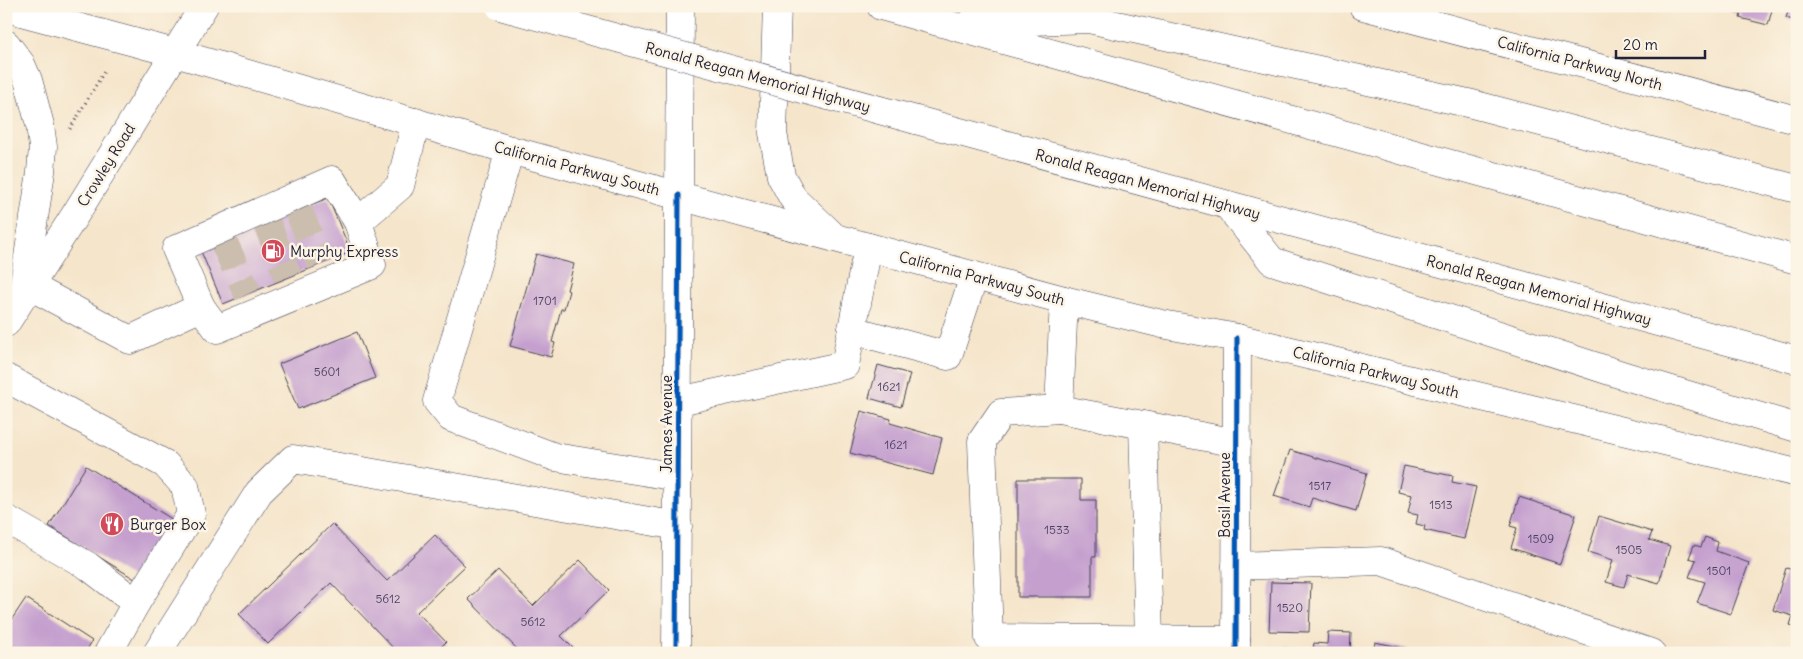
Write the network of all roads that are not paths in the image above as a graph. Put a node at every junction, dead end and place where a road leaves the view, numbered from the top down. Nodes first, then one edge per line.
1 (204, 6) edge
2 (500, 6) edge
3 (680, 6) edge
4 (777, 6) edge
5 (881, 6) edge
6 (1364, 6) edge
7 (6, 8) edge
8 (945, 24) junction
9 (6, 44) edge
10 (175, 53) junction
11 (1797, 120) edge
12 (416, 122) junction
13 (510, 150) junction
14 (1797, 189) edge
15 (679, 195) junction
16 (1229, 206) junction
17 (358, 222) junction
18 (834, 238) junction
19 (868, 247) junction
20 (1797, 260) edge
21 (974, 276) junction
22 (1064, 300) junction
23 (15, 306) edge
24 (201, 306) junction
25 (852, 330) junction
26 (1237, 338) junction
27 (1797, 360) edge
28 (6, 378) edge
29 (678, 401) junction
30 (1059, 410) junction
31 (1143, 425) junction
32 (1797, 428) edge
33 (1237, 443) junction
34 (1797, 474) edge
35 (678, 477) junction
36 (678, 526) junction
37 (9, 527) edge
38 (1236, 566) junction
39 (136, 603) junction
40 (1149, 639) junction
41 (1236, 646) edge
42 (108, 653) edge
43 (156, 653) edge
44 (676, 653) edge
45 (1651, 653) edge

1 - 10 main road, Crowley Road
2 - 16 main road, Ronald Reagan Memorial Highway, bridge
3 - 15 main road, James Avenue
4 - 18 main road
5 - 8 main road
6 - 11 main road, California Parkway North
7 - 10 main road, California Parkway South
8 - 14 main road
8 - 20 main road
9 - 23 main road
10 - 12 main road, California Parkway South
10 - 23 main road, Crowley Road
12 - 13 main road, California Parkway South
12 - 17 main road
13 - 15 main road, California Parkway South
13 - 35 main road
15 - 18 main road, California Parkway South
15 - 29 main road, James Avenue
16 - 27 main road, Ronald Reagan Memorial Highway
16 - 32 main road
17 - 24 main road
17 - 24 main road
18 - 19 main road, California Parkway South
19 - 21 main road, California Parkway South
19 - 25 main road
21 - 22 main road, California Parkway South
21 - 25 main road
22 - 26 main road, California Parkway South
22 - 30 main road
23 - 24 main road
25 - 29 main road
26 - 33 main road, Basil Avenue
26 - 34 main road, California Parkway South
28 - 39 main road
29 - 35 main road, James Avenue
30 - 31 main road
30 - 40 main road
31 - 33 main road
31 - 40 main road
33 - 38 main road, Basil Avenue
35 - 36 main road, James Avenue
36 - 43 main road
36 - 44 main road, James Avenue
37 - 39 main road
38 - 41 main road, Basil Avenue
38 - 45 main road
39 - 42 main road
40 - 41 main road

